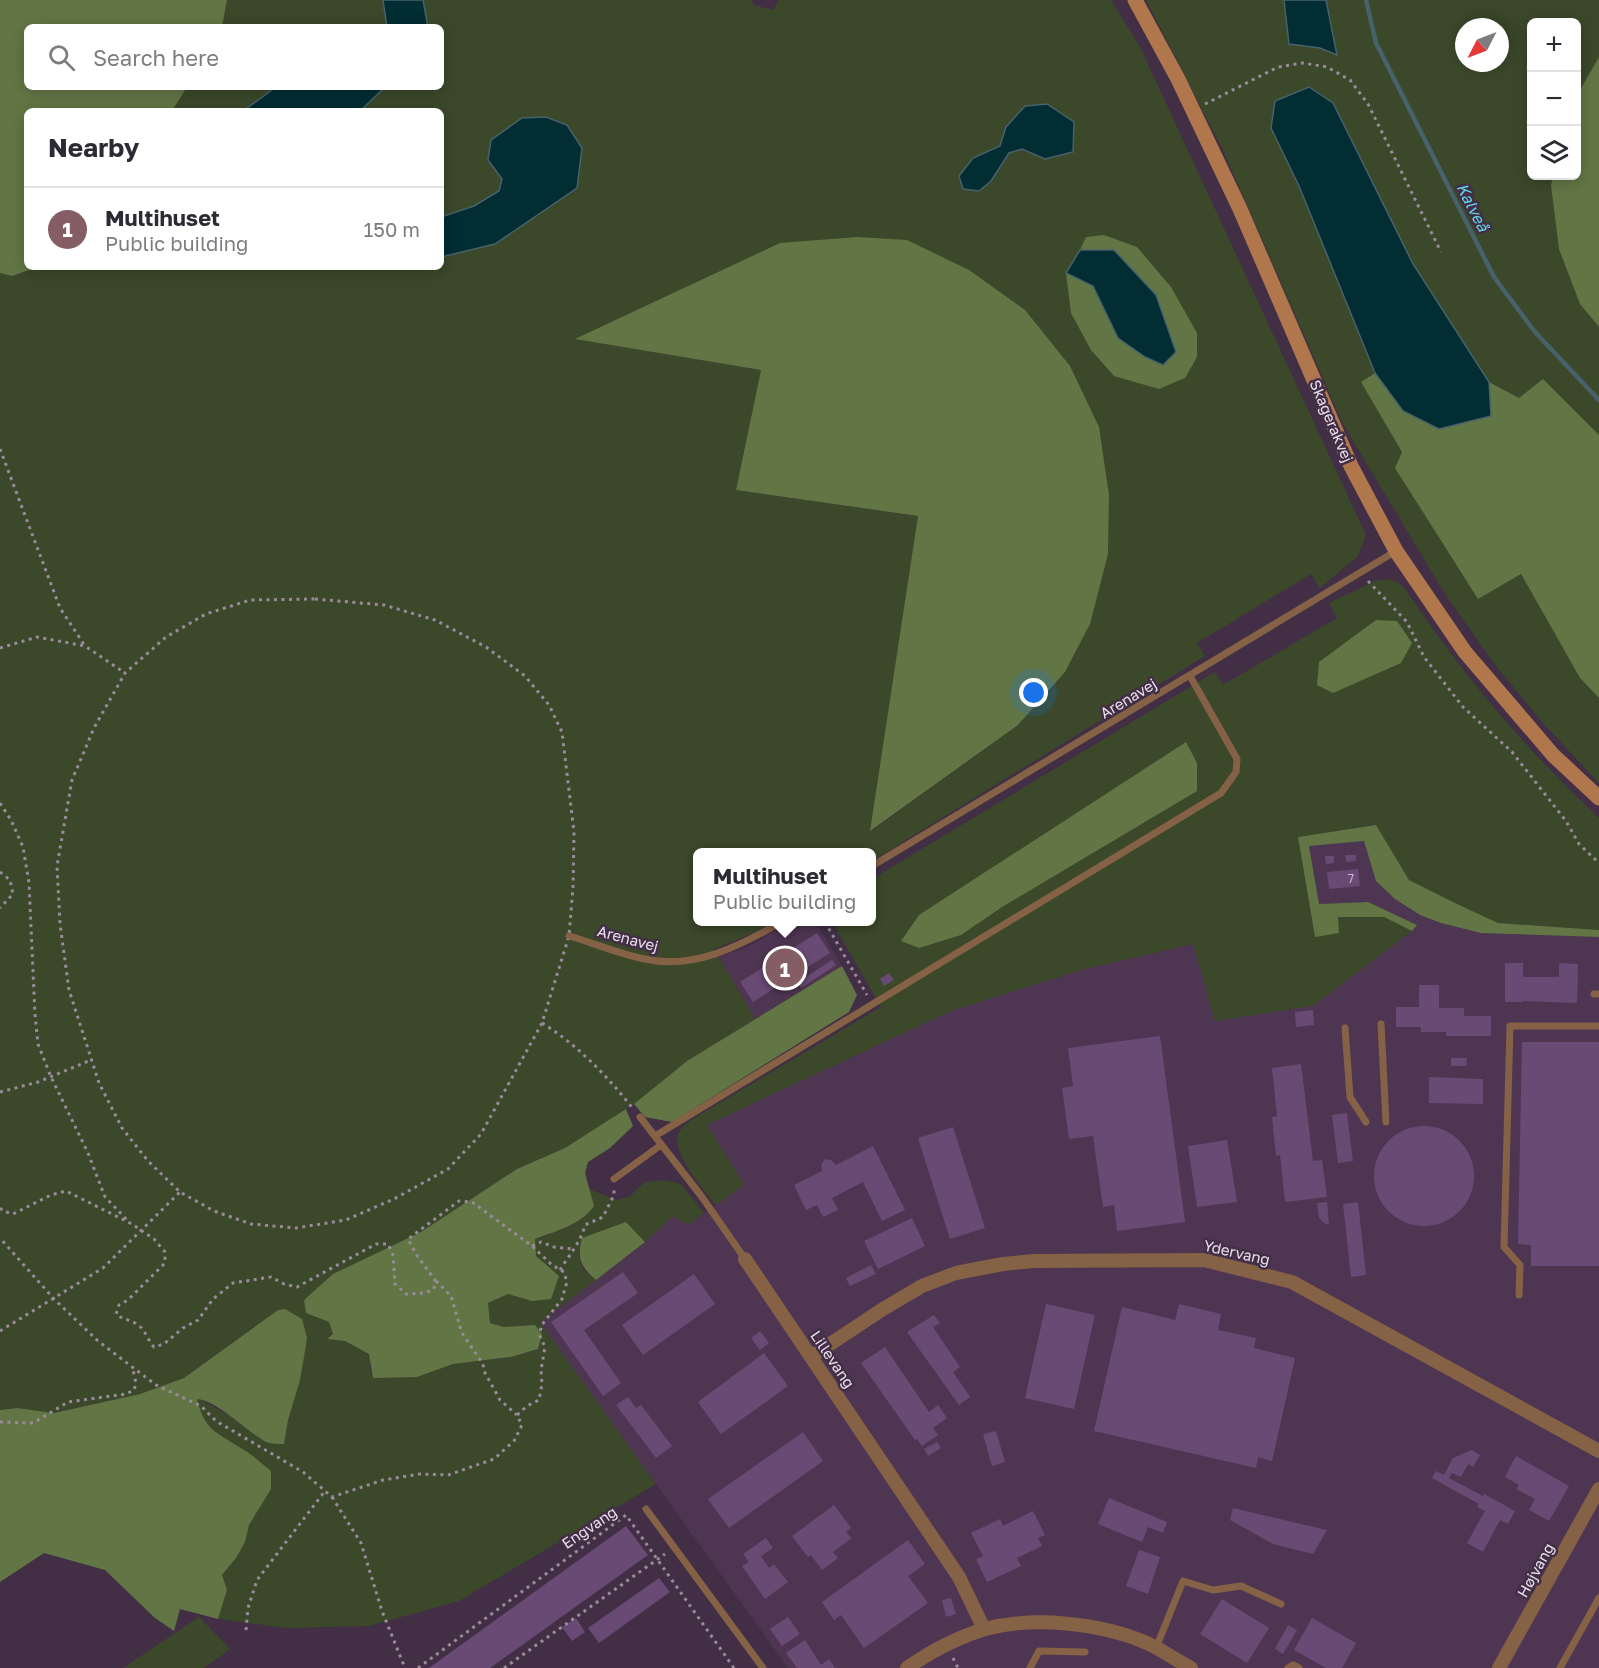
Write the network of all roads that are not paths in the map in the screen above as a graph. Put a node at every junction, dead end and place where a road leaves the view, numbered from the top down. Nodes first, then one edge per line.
1 (1134, 0) edge
2 (1396, 551) junction
3 (1190, 676) junction
4 (1599, 798) edge
5 (876, 865) edge
6 (773, 926) edge
7 (569, 936) road end
8 (1381, 1024) dead end
9 (1599, 1026) edge
10 (1345, 1028) dead end
11 (640, 1117) road end
12 (1366, 1122) dead end
13 (1386, 1122) dead end
14 (655, 1136) junction
15 (661, 1145) junction
16 (614, 1179) road end
17 (745, 1259) joint
18 (1519, 1295) dead end
19 (812, 1356) junction
20 (1599, 1451) edge
21 (1599, 1489) edge
22 (646, 1509) dead end
23 (1599, 1598) edge
24 (1281, 1604) dead end
25 (984, 1629) junction
26 (1156, 1648) junction
27 (1085, 1652) dead end
28 (763, 1668) edge
29 (908, 1668) edge
30 (1030, 1668) edge
31 (1191, 1668) edge
32 (1288, 1668) edge
33 (1299, 1668) edge
34 (1499, 1668) edge
35 (1560, 1668) edge

1 - 2 street, Skagerakvej
2 - 3 lane, Arenavej
2 - 4 street, Skagerakvej
3 - 5 lane, Arenavej
3 - 14 lane
6 - 7 lane, Arenavej
8 - 13 lane
9 - 18 lane
10 - 12 lane
11 - 14 lane, Lillevang
14 - 15 lane, Lillevang
15 - 16 lane
15 - 17 lane, Lillevang
17 - 19 street, Lillevang
19 - 20 street, Ydervang
19 - 25 street, Lillevang
21 - 34 street, Højvang
22 - 28 lane
23 - 35 lane
24 - 26 lane
25 - 26 street
25 - 29 street
26 - 31 street
27 - 30 lane
32 - 33 lane

